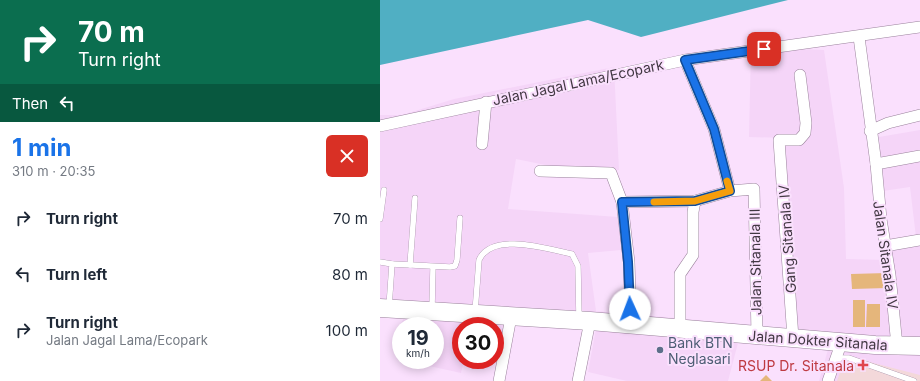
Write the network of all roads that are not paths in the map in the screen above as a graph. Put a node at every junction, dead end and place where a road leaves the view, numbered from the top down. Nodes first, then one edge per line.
1 (920, 28) edge
2 (859, 37) junction
3 (685, 60) junction
4 (800, 75) dead end
5 (486, 102) junction
6 (920, 115) edge
7 (380, 126) edge
8 (870, 131) junction
9 (482, 144) dead end
10 (920, 156) edge
11 (876, 164) junction
12 (540, 171) dead end
13 (384, 190) dead end
14 (730, 191) junction
15 (415, 198) dead end
16 (695, 201) junction
17 (622, 202) junction
18 (460, 218) dead end
19 (380, 219) edge
20 (920, 240) edge
21 (885, 246) junction
22 (380, 262) edge
23 (392, 264) junction
24 (410, 265) junction
25 (433, 267) junction
26 (384, 309) edge
27 (432, 312) junction
28 (475, 314) junction
29 (511, 317) junction
30 (584, 321) junction
31 (631, 325) junction
32 (680, 329) junction
33 (757, 335) junction
34 (793, 338) junction
35 (897, 346) junction
36 (920, 346) edge
37 (839, 351) junction
38 (499, 381) edge
39 (578, 381) edge
40 (828, 381) edge
41 (912, 381) edge

1 - 2 street, Jalan Jagal Lama/Ecopark
2 - 3 street, Jalan Jagal Lama/Ecopark
2 - 8 street, Jalan Sitanala IV
3 - 5 street, Jalan Jagal Lama/Ecopark
3 - 14 street
4 - 34 street, Gang Sitanala IV
5 - 7 street, Jalan Jagal Lama/Ecopark
5 - 9 street
6 - 8 street
8 - 11 street, Jalan Sitanala IV
10 - 11 street
11 - 21 street, Jalan Sitanala IV
12 - 17 street
13 - 19 lane
14 - 16 street
14 - 33 street, Jalan Sitanala III
15 - 24 lane
16 - 17 street
16 - 32 street
17 - 31 street
18 - 25 lane
20 - 21 street
21 - 35 street, Jalan Sitanala IV
22 - 23 lane
23 - 24 lane
23 - 26 lane
24 - 25 lane
25 - 27 lane
26 - 27 main road, Jalan Dokter Sitanala
27 - 28 main road, Jalan Dokter Sitanala
28 - 29 main road, Jalan Dokter Sitanala
28 - 30 lane
29 - 30 main road, Jalan Dokter Sitanala
29 - 38 street
30 - 31 main road, Jalan Dokter Sitanala
30 - 39 street
31 - 32 main road, Jalan Dokter Sitanala
32 - 33 main road, Jalan Dokter Sitanala
33 - 34 main road, Jalan Dokter Sitanala
34 - 37 main road, Jalan Dokter Sitanala
35 - 36 main road, Jalan Dokter Sitanala
35 - 37 main road, Jalan Dokter Sitanala
37 - 40 street
37 - 41 lane

